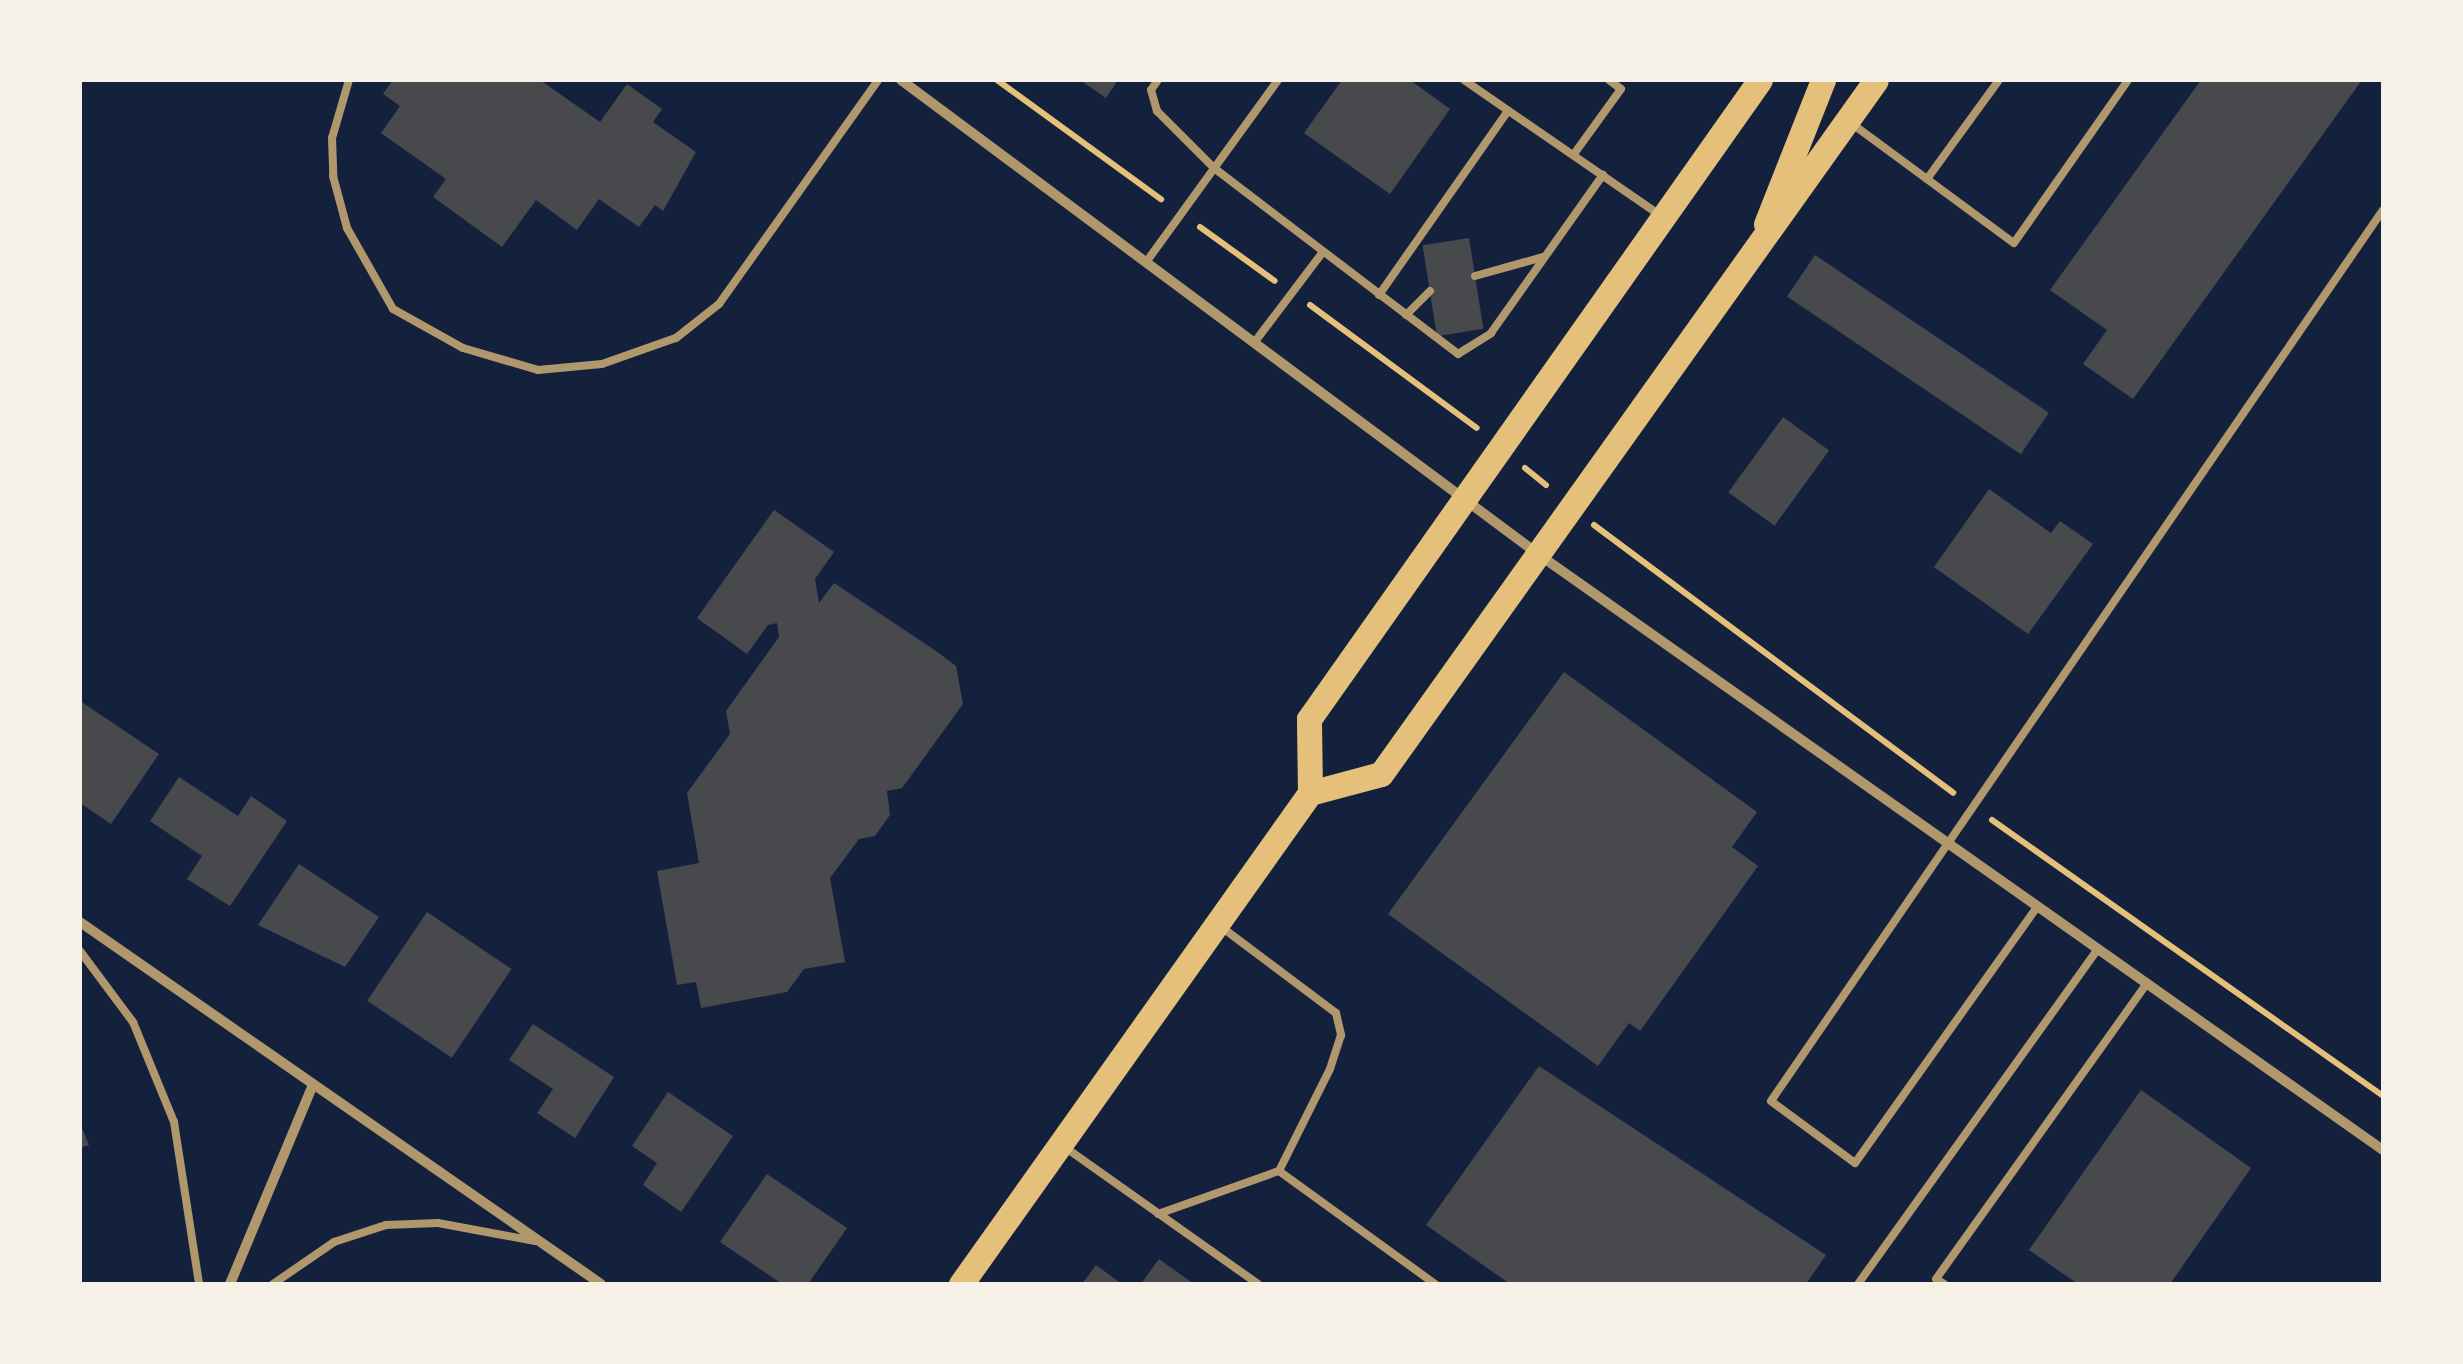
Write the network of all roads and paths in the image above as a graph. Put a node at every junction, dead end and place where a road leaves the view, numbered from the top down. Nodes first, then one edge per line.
1 (350, 80) edge
2 (878, 80) edge
3 (900, 80) edge
4 (997, 80) edge
5 (1158, 80) edge
6 (1278, 80) edge
7 (1464, 80) edge
8 (1609, 80) edge
9 (1760, 80) edge
10 (1823, 80) edge
11 (1876, 80) edge
12 (1999, 80) edge
13 (2128, 80) edge
14 (1508, 111) junction
15 (1848, 121) junction
16 (1574, 154) junction
17 (1214, 168) junction
18 (1603, 176) junction
19 (1927, 179) junction
20 (2383, 210) edge
21 (1182, 214) junction
22 (1664, 217) junction
23 (1760, 243) junction
24 (1322, 252) junction
25 (1543, 258) junction
26 (1147, 261) junction
27 (1475, 276) dead end
28 (1430, 291) dead end
29 (1292, 292) junction
30 (1379, 295) junction
31 (1406, 315) junction
32 (1254, 342) junction
33 (1500, 448) junction
34 (1464, 498) junction
35 (1572, 506) junction
36 (1538, 554) junction
37 (1310, 793) junction
38 (1973, 807) junction
39 (1949, 847) junction
40 (2037, 907) junction
41 (80, 922) edge
42 (1216, 924) junction
43 (2098, 950) junction
44 (80, 951) edge
45 (2146, 984) junction
46 (313, 1084) junction
47 (2383, 1096) edge
48 (1060, 1144) junction
49 (2383, 1150) edge
50 (1279, 1170) junction
51 (1158, 1214) junction
52 (540, 1242) junction
53 (198, 1284) edge
54 (230, 1284) edge
55 (272, 1284) edge
56 (601, 1284) edge
57 (962, 1284) edge
58 (1258, 1284) edge
59 (1434, 1284) edge
60 (1858, 1284) edge
61 (1944, 1284) edge

1 - 2 lane
3 - 26 street
4 - 21 path
5 - 17 lane
6 - 17 lane
7 - 14 lane
8 - 16 lane
9 - 22 main road
10 - 23 main road
11 - 15 main road
12 - 19 lane
13 - 19 lane
14 - 16 lane
14 - 30 lane
15 - 19 lane
15 - 23 main road
16 - 18 lane
17 - 21 lane
17 - 24 lane
18 - 22 lane
18 - 25 lane
20 - 38 lane
21 - 26 lane
21 - 29 path
22 - 33 main road
23 - 35 main road
24 - 29 lane
24 - 30 lane
25 - 27 lane
25 - 31 lane
26 - 32 street
28 - 31 lane
29 - 32 lane
29 - 33 path
30 - 31 lane
32 - 34 street
33 - 34 main road
33 - 35 path
34 - 36 street
34 - 37 main road
35 - 36 main road
35 - 38 path
36 - 37 main road
36 - 39 street
37 - 42 main road
38 - 39 lane
38 - 47 path
39 - 40 street
39 - 40 lane
40 - 43 street
41 - 46 street
42 - 48 main road
42 - 50 lane
43 - 45 street
43 - 60 lane
44 - 53 lane
45 - 49 street
45 - 61 lane
46 - 52 street
46 - 54 street
48 - 51 lane
48 - 57 main road
50 - 51 lane
50 - 59 lane
51 - 58 lane
52 - 55 lane
52 - 56 street

